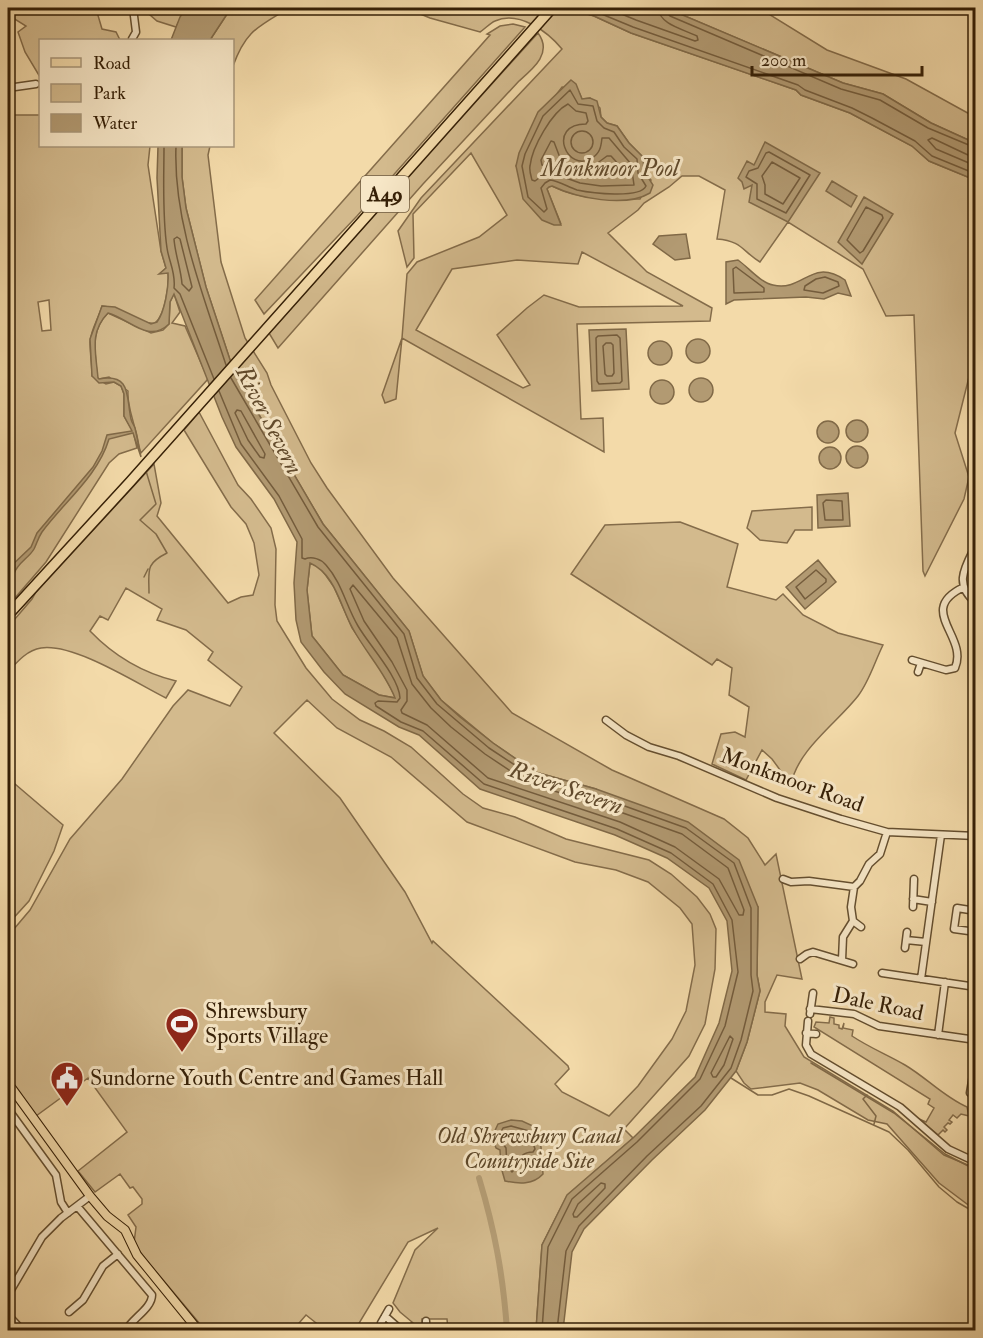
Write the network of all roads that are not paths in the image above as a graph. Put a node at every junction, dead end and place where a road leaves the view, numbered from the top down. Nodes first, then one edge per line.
1 (133, 8) edge
2 (552, 8) edge
3 (132, 39) edge
4 (36, 84) dead end
5 (8, 88) edge
6 (17, 88) junction
7 (17, 96) dead end
8 (975, 546) edge
9 (964, 587) junction
10 (975, 603) edge
11 (8, 615) edge
12 (912, 660) dead end
13 (921, 663) junction
14 (918, 672) dead end
15 (606, 720) dead end
16 (887, 832) junction
17 (941, 835) junction
18 (975, 836) edge
19 (914, 879) dead end
20 (786, 883) dead end
21 (854, 887) junction
22 (932, 902) junction
23 (975, 911) edge
24 (853, 921) junction
25 (861, 927) dead end
26 (907, 932) dead end
27 (975, 932) edge
28 (906, 940) junction
29 (926, 942) junction
30 (905, 948) dead end
31 (801, 956) dead end
32 (842, 960) junction
33 (853, 964) dead end
34 (882, 973) dead end
35 (921, 979) junction
36 (945, 982) junction
37 (975, 987) edge
38 (813, 993) dead end
39 (809, 1015) junction
40 (806, 1033) junction
41 (816, 1034) dead end
42 (938, 1035) junction
43 (975, 1040) edge
44 (975, 1057) edge
45 (8, 1083) edge
46 (970, 1093) dead end
47 (8, 1109) edge
48 (975, 1162) edge
49 (90, 1196) junction
50 (77, 1206) junction
51 (68, 1213) junction
52 (118, 1254) junction
53 (8, 1295) edge
54 (389, 1309) dead end
55 (69, 1312) dead end
56 (8, 1315) edge
57 (385, 1316) junction
58 (426, 1321) dead end
59 (381, 1323) dead end
60 (21, 1330) edge
61 (126, 1330) edge
62 (198, 1330) edge
63 (401, 1330) edge
64 (426, 1330) edge

1 - 3 street
2 - 11 highway, A49
4 - 6 street
5 - 6 street
6 - 7 street
8 - 9 street
9 - 10 street
9 - 13 street
12 - 13 street
13 - 14 street
15 - 16 street, Monkmoor Road
16 - 17 street, Monkmoor Road
16 - 21 street
17 - 18 street, Monkmoor Road
17 - 22 street
19 - 22 street
20 - 21 street
21 - 24 street
22 - 29 street
23 - 27 street
24 - 25 street
24 - 32 street
26 - 28 street
28 - 29 street
28 - 30 street
29 - 35 street
31 - 32 street
32 - 33 street
34 - 35 street
35 - 36 street
36 - 37 street
36 - 42 street, Dale Road
38 - 39 street, Dale Road
39 - 40 street
39 - 42 street, Dale Road
40 - 41 street
40 - 48 street
42 - 43 street, Dale Road
44 - 46 street
45 - 49 main road
47 - 51 street
49 - 50 street
49 - 62 main road
50 - 51 street
50 - 52 street
51 - 53 street
52 - 55 street
52 - 61 street
54 - 57 street
56 - 60 street
57 - 59 street
57 - 63 street
58 - 64 street

